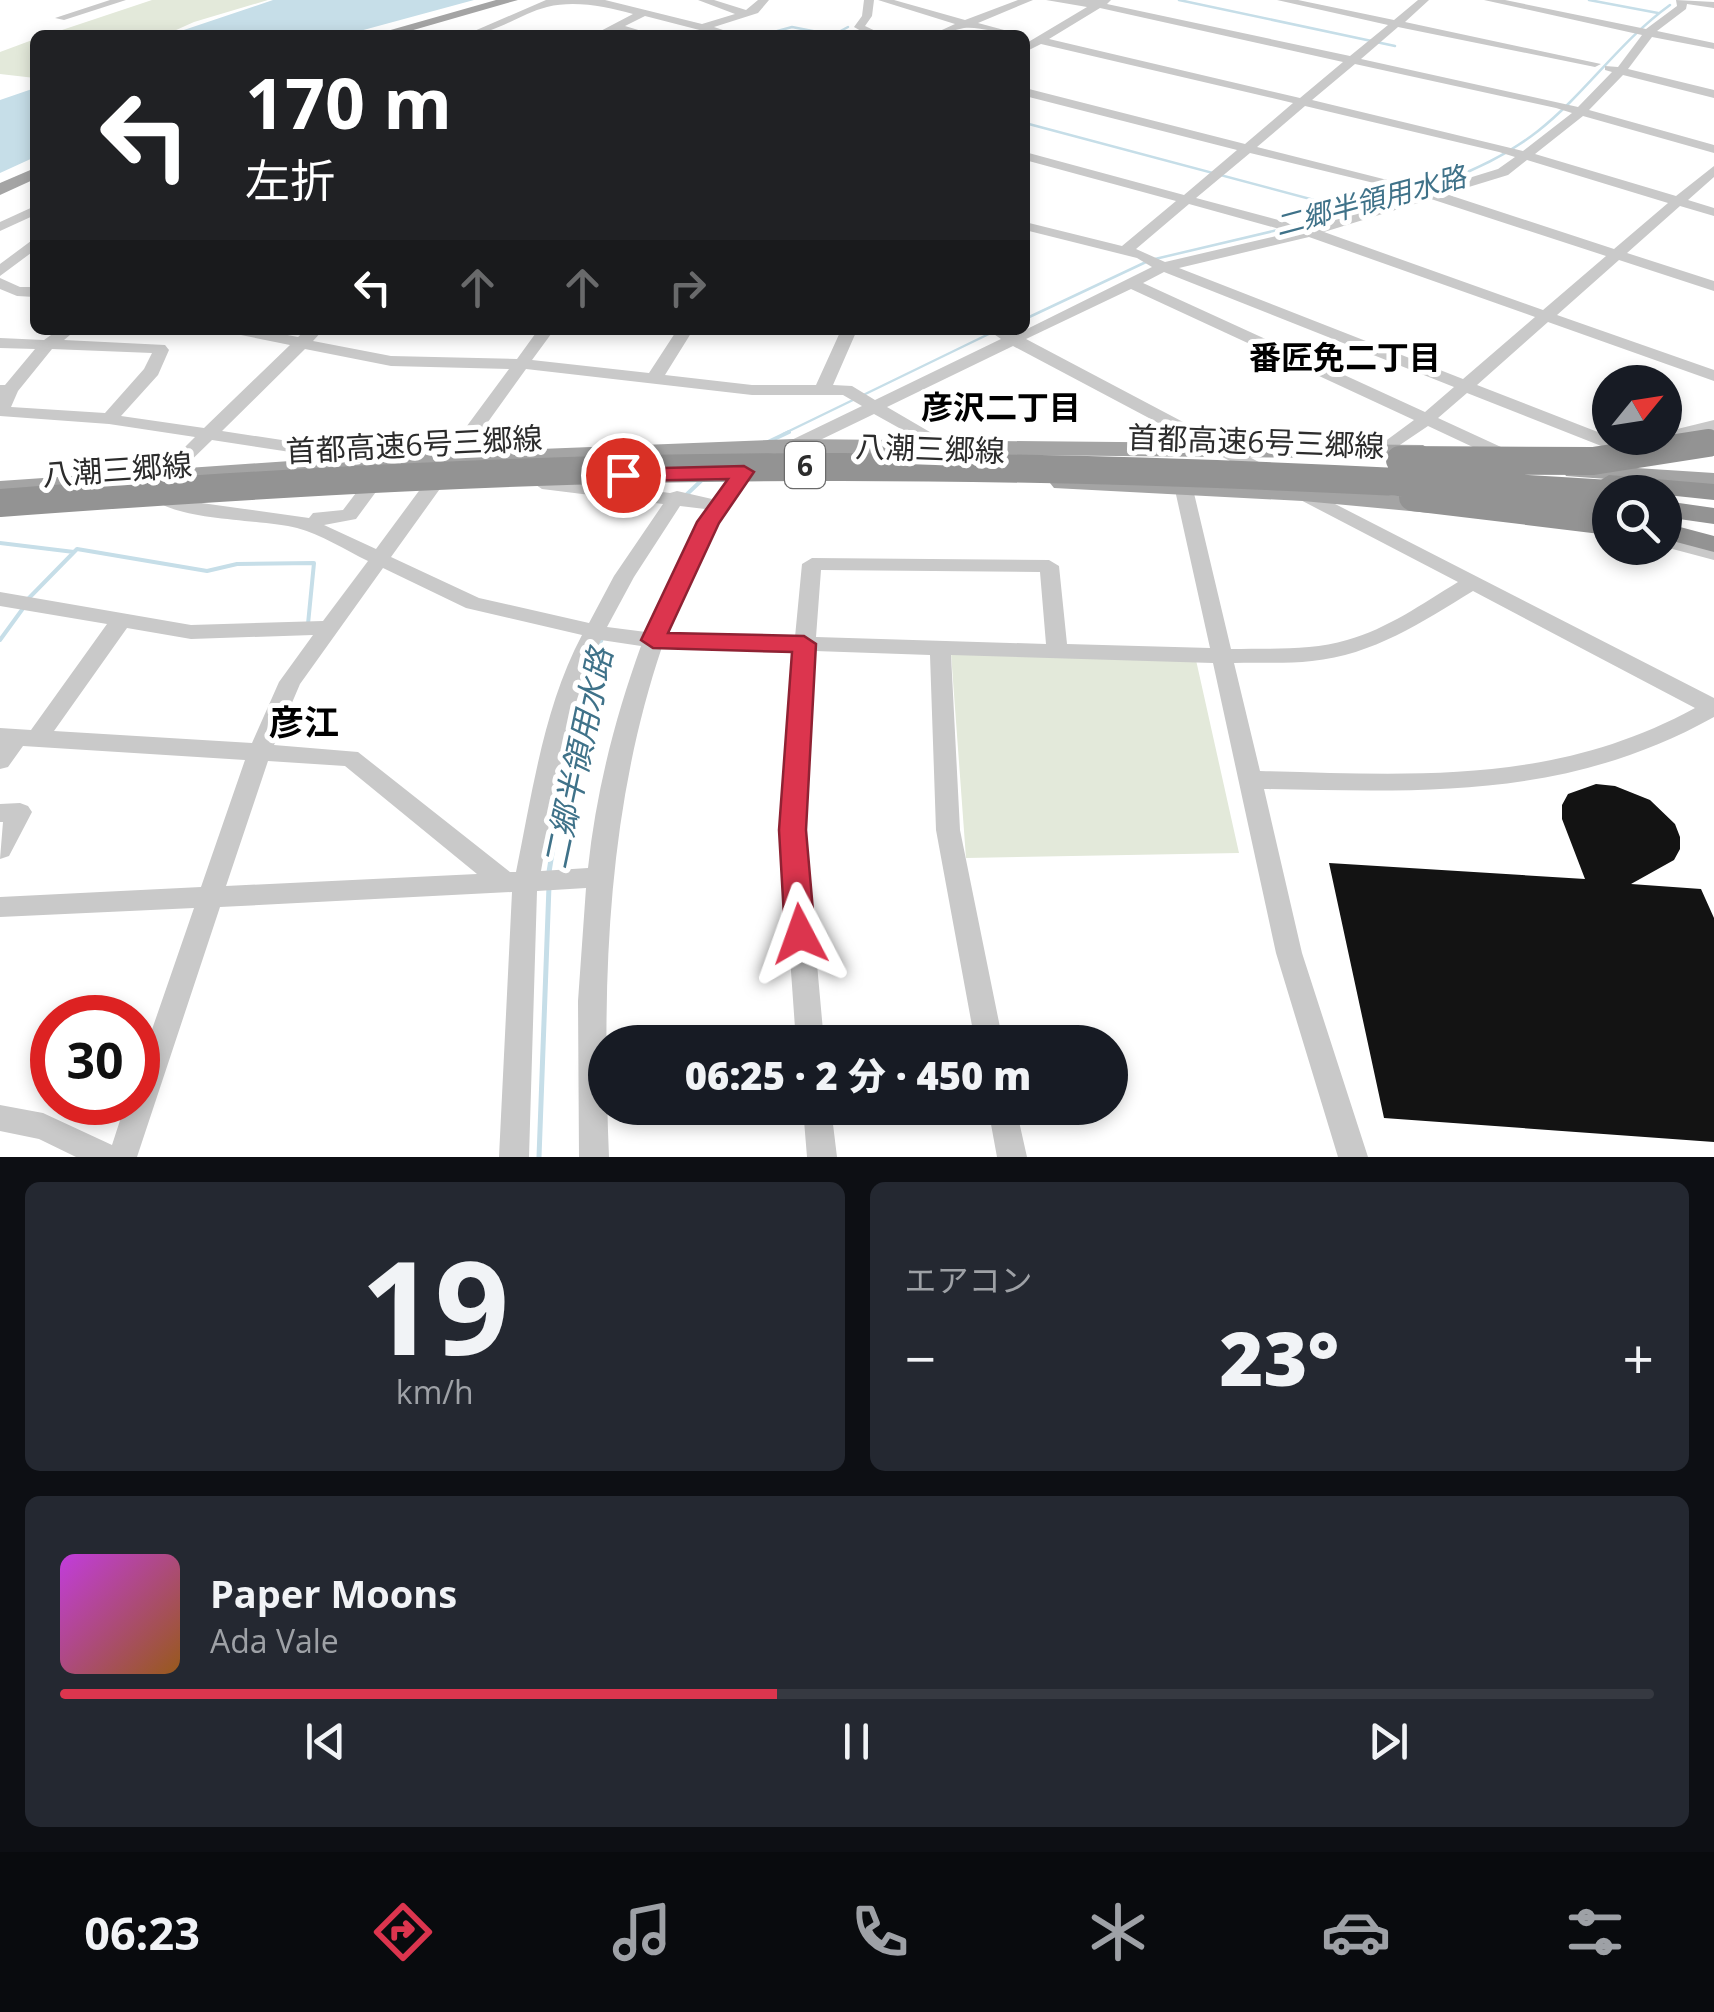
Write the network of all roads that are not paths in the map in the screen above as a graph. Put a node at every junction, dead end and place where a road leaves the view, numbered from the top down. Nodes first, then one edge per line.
1 (120, 0) edge
2 (511, 0) edge
3 (560, 0) edge
4 (703, 0) edge
5 (764, 0) edge
6 (868, 0) edge
7 (883, 0) edge
8 (1028, 0) edge
9 (1050, 0) edge
10 (1282, 0) edge
11 (1424, 0) edge
12 (1488, 0) edge
13 (598, 1) edge
14 (1101, 3) edge
15 (1700, 3) edge
16 (641, 14) junction
17 (747, 14) junction
18 (60, 18) dead end
19 (965, 24) junction
20 (1396, 24) junction
21 (613, 27) junction
22 (702, 28) junction
23 (399, 30) edge
24 (481, 30) edge
25 (607, 30) edge
26 (626, 30) edge
27 (711, 30) edge
28 (866, 30) edge
29 (950, 30) edge
30 (994, 30) edge
31 (1650, 31) junction
32 (1030, 37) edge
33 (1040, 40) junction
34 (1030, 46) edge
35 (1714, 46) edge
36 (1352, 60) junction
37 (1621, 70) junction
38 (1030, 93) edge
39 (1714, 94) edge
40 (1302, 102) junction
41 (1582, 112) junction
42 (1246, 149) junction
43 (1714, 149) edge
44 (1527, 156) junction
45 (1030, 157) edge
46 (1714, 170) edge
47 (30, 176) edge
48 (1610, 181) junction
49 (1700, 182) junction
50 (0, 190) edge
51 (1429, 197) junction
52 (1185, 201) junction
53 (1678, 201) junction
54 (1714, 211) edge
55 (1657, 219) junction
56 (1030, 227) edge
57 (1304, 233) junction
58 (1030, 241) edge
59 (30, 246) edge
60 (1123, 250) junction
61 (1617, 254) junction
62 (1164, 267) junction
63 (0, 272) edge
64 (0, 282) edge
65 (1133, 284) junction
66 (1714, 286) edge
67 (30, 292) edge
68 (1545, 316) junction
69 (1030, 325) edge
70 (60, 335) edge
71 (542, 335) edge
72 (682, 335) edge
73 (847, 335) edge
74 (1004, 335) edge
75 (309, 337) edge
76 (0, 343) edge
77 (47, 344) junction
78 (522, 364) junction
79 (1714, 376) edge
80 (654, 379) junction
81 (1464, 386) junction
82 (824, 389) junction
83 (5, 390) edge
84 (876, 406) junction
85 (109, 419) junction
86 (1427, 419) junction
87 (208, 434) junction
88 (1592, 436) edge
89 (1713, 438) edge
90 (1682, 441) edge
91 (794, 446) junction
92 (1218, 447) junction
93 (943, 448) junction
94 (1011, 448) junction
95 (1592, 448) edge
96 (1382, 452) junction
97 (1498, 452) junction
98 (1129, 457) junction
99 (453, 458) junction
100 (740, 460) junction
101 (837, 464) junction
102 (545, 470) junction
103 (1576, 471) junction
104 (214, 474) junction
105 (366, 478) junction
106 (436, 481) junction
107 (1004, 481) junction
108 (164, 486) junction
109 (0, 488) edge
110 (1184, 488) junction
111 (1713, 489) edge
112 (1362, 491) junction
113 (1682, 491) edge
114 (1592, 492) edge
115 (1592, 493) edge
116 (1303, 494) junction
117 (1592, 494) edge
118 (1682, 495) edge
119 (699, 501) junction
120 (191, 502) junction
121 (0, 507) edge
122 (1682, 511) edge
123 (1714, 516) edge
124 (1526, 518) junction
125 (1592, 519) edge
126 (313, 526) junction
127 (1592, 527) edge
128 (1682, 536) edge
129 (1714, 544) edge
130 (1682, 546) edge
131 (1714, 554) edge
132 (380, 560) junction
133 (1473, 582) junction
134 (0, 599) edge
135 (120, 622) junction
136 (331, 628) junction
137 (593, 634) junction
138 (653, 640) junction
139 (804, 644) junction
140 (940, 648) junction
141 (1056, 650) junction
142 (1220, 656) junction
143 (1714, 708) edge
144 (18, 737) edge
145 (260, 750) junction
146 (0, 761) edge
147 (1249, 780) junction
148 (0, 813) edge
149 (0, 849) edge
150 (584, 879) junction
151 (515, 882) junction
152 (210, 898) junction
153 (0, 906) edge
154 (809, 1025) edge
155 (986, 1025) edge
156 (0, 1118) edge
157 (819, 1125) edge
158 (1005, 1125) edge
159 (106, 1157) edge
160 (122, 1157) edge
161 (514, 1157) edge
162 (594, 1157) edge
163 (822, 1157) edge
164 (1012, 1157) edge
165 (1353, 1157) edge

1 - 18 street
2 - 23 main road
3 - 13 street
3 - 24 street
4 - 17 street
5 - 17 street
6 - 28 street
7 - 19 street
8 - 19 street
9 - 14 street
10 - 20 street
11 - 20 street
12 - 31 street
13 - 16 street
14 - 33 street
14 - 36 street
15 - 31 street
16 - 21 street
16 - 22 street
17 - 22 street
19 - 29 street
19 - 30 street
20 - 36 street
20 - 37 street
21 - 25 street
21 - 26 street
22 - 27 street
31 - 35 street
31 - 37 street
32 - 33 street
33 - 34 street
33 - 40 street
36 - 40 street
36 - 41 street
37 - 39 street
37 - 41 street
38 - 42 street
40 - 42 street
40 - 44 street
41 - 43 street
41 - 44 street
42 - 51 street
42 - 52 street
44 - 48 street
44 - 51 street
45 - 52 street
46 - 49 street
47 - 50 main road
48 - 49 street
48 - 53 street
48 - 55 street
49 - 53 street
49 - 54 street
51 - 57 street
51 - 61 street
52 - 57 street
52 - 60 street
53 - 54 street
53 - 55 street
54 - 55 street
55 - 61 street
56 - 60 street
57 - 62 street
57 - 68 street
58 - 60 street
59 - 63 street
60 - 62 street
61 - 66 street
61 - 68 street
62 - 65 street
62 - 81 street
64 - 67 street
65 - 69 street
65 - 86 street
68 - 79 street
68 - 81 street
70 - 77 street
71 - 78 street
72 - 80 street
73 - 82 street
74 - 84 street
74 - 92 street
75 - 78 street
75 - 87 street
76 - 77 street
77 - 83 street
77 - 85 street
78 - 80 street
78 - 99 street
80 - 82 street
81 - 86 street
81 - 88 street
82 - 84 street
83 - 85 street
84 - 91 street
84 - 93 street
85 - 87 street
86 - 96 street
86 - 97 street
87 - 105 street
87 - 108 street
89 - 90 street
89 - 98 highway, bridge
91 - 93 main road, 八潮三郷線
91 - 100 main road, 八潮三郷線
92 - 94 main road, 八潮三郷線
92 - 96 main road, 八潮三郷線
92 - 116 street
93 - 94 main road, 八潮三郷線
93 - 107 street
94 - 110 street
95 - 97 street
96 - 97 main road, 八潮三郷線
97 - 103 main road, 八潮三郷線
98 - 109 highway, 首都高速6号三郷線 / 6
98 - 114 highway, 首都高速6号三郷線 / 6
99 - 102 main road, 八潮三郷線
99 - 105 main road, 八潮三郷線
99 - 106 street
100 - 102 main road, 八潮三郷線
100 - 102 main road, 八潮三郷線, bridge
100 - 107 main road, 八潮三郷線
100 - 119 street
101 - 112 highway, bridge
101 - 115 highway, 首都高速6号三郷線 / 6, bridge
101 - 121 highway, 首都高速6号三郷線 / 6, bridge
102 - 106 main road, 八潮三郷線
102 - 119 street
103 - 111 main road, 八潮三郷線
103 - 124 main road, 八潮三郷線
104 - 105 main road, 八潮三郷線
104 - 108 main road
104 - 109 main road, 八潮三郷線
105 - 106 main road, 八潮三郷線
105 - 120 main road, 八潮三郷線
105 - 126 street
106 - 132 street
107 - 110 main road, 八潮三郷線
108 - 109 main road
108 - 120 main road
108 - 121 main road
110 - 116 main road, 八潮三郷線
110 - 142 street
111 - 113 highway, 6
111 - 118 highway
112 - 117 highway, bridge
112 - 125 highway, bridge
116 - 124 main road, 八潮三郷線
116 - 133 street
119 - 137 street
119 - 138 street
120 - 121 main road, 八潮三郷線
120 - 126 street
122 - 123 highway
124 - 127 street
126 - 132 street
128 - 129 highway
130 - 131 street
132 - 136 street
132 - 137 street
133 - 142 street
133 - 143 street
134 - 135 street
135 - 136 street
135 - 144 street
136 - 145 street
137 - 138 street
137 - 151 street
138 - 139 street
138 - 150 street
139 - 140 street
139 - 141 street
139 - 154 street
140 - 141 street
140 - 155 street
141 - 142 street
142 - 147 street
143 - 147 street
144 - 145 street
144 - 146 street
145 - 151 street
145 - 152 street
147 - 165 street
148 - 149 street
150 - 151 street
150 - 162 street
151 - 152 street
151 - 161 street
152 - 153 street
152 - 160 street
156 - 159 street
157 - 163 street
158 - 164 street

